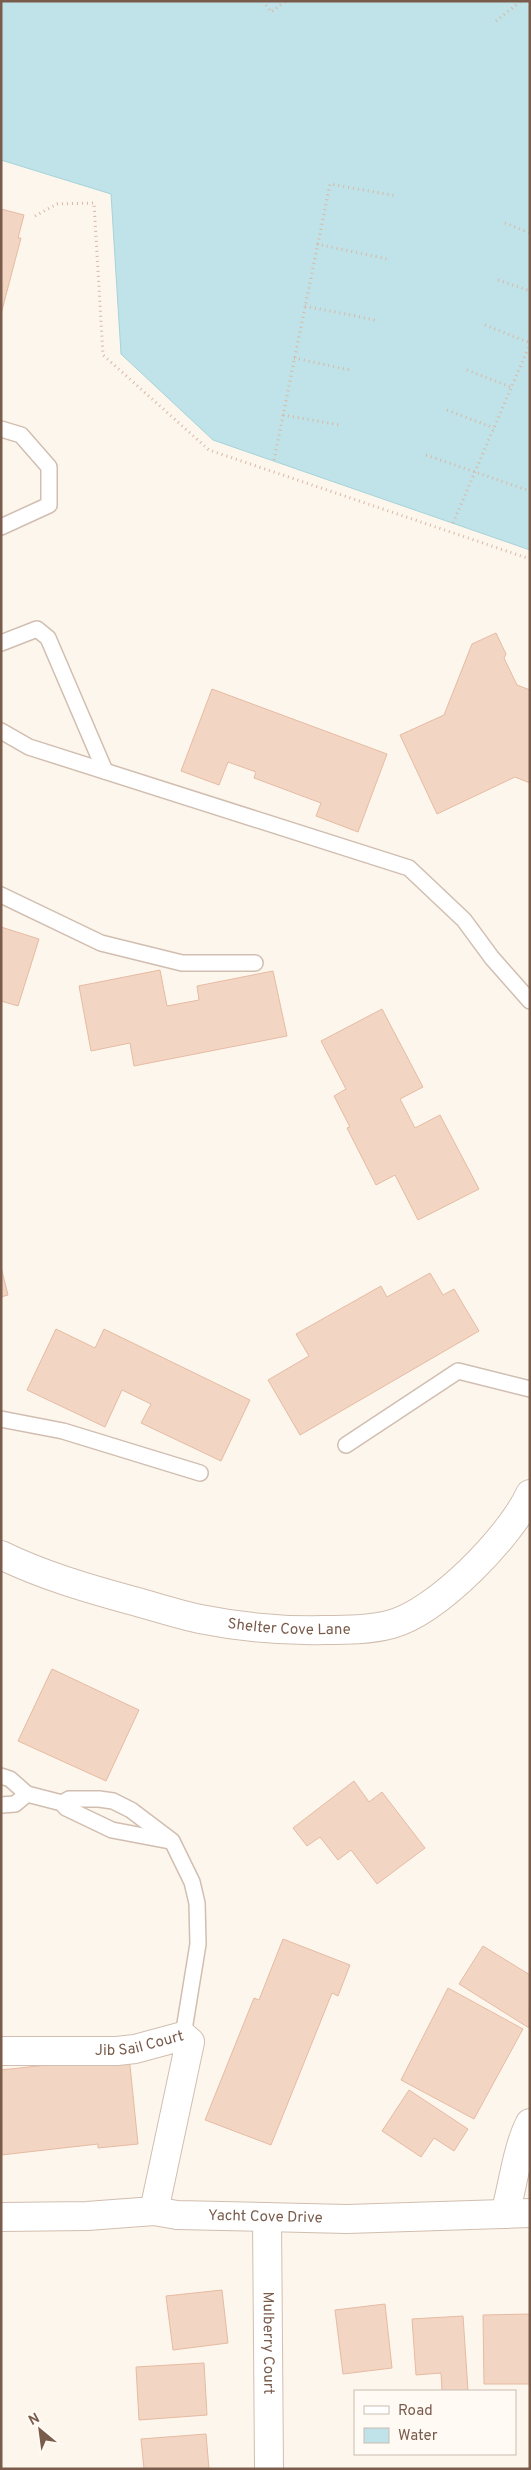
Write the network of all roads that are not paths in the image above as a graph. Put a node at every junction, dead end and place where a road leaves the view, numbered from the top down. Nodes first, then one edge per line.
1 (1, 429) edge
2 (1, 528) edge
3 (1, 643) edge
4 (1, 731) edge
5 (105, 771) junction
6 (1, 895) edge
7 (255, 963) dead end
8 (530, 1001) edge
9 (530, 1389) edge
10 (1, 1419) edge
11 (346, 1446) dead end
12 (200, 1473) dead end
13 (530, 1494) edge
14 (1, 1555) edge
15 (1, 1776) edge
16 (27, 1794) junction
17 (62, 1803) junction
18 (1, 1805) edge
19 (172, 1841) junction
20 (183, 2036) junction
21 (1, 2051) edge
22 (530, 2123) edge
23 (154, 2211) junction
24 (517, 2214) edge
25 (267, 2217) junction
26 (1, 2218) edge
27 (269, 2469) edge

1 - 2 lane
3 - 5 lane
4 - 5 lane
5 - 8 lane
6 - 7 lane
9 - 11 lane
10 - 12 lane
13 - 14 street, Shelter Cove Lane
15 - 16 lane
16 - 17 lane
16 - 18 lane
17 - 19 lane
17 - 19 lane
19 - 20 lane
20 - 21 street, Jib Sail Court
20 - 23 street, Jib Sail Court
22 - 24 street
23 - 25 street, Yacht Cove Drive
23 - 26 street, Yacht Cove Drive
24 - 25 street, Yacht Cove Drive
25 - 27 street, Mulberry Court

